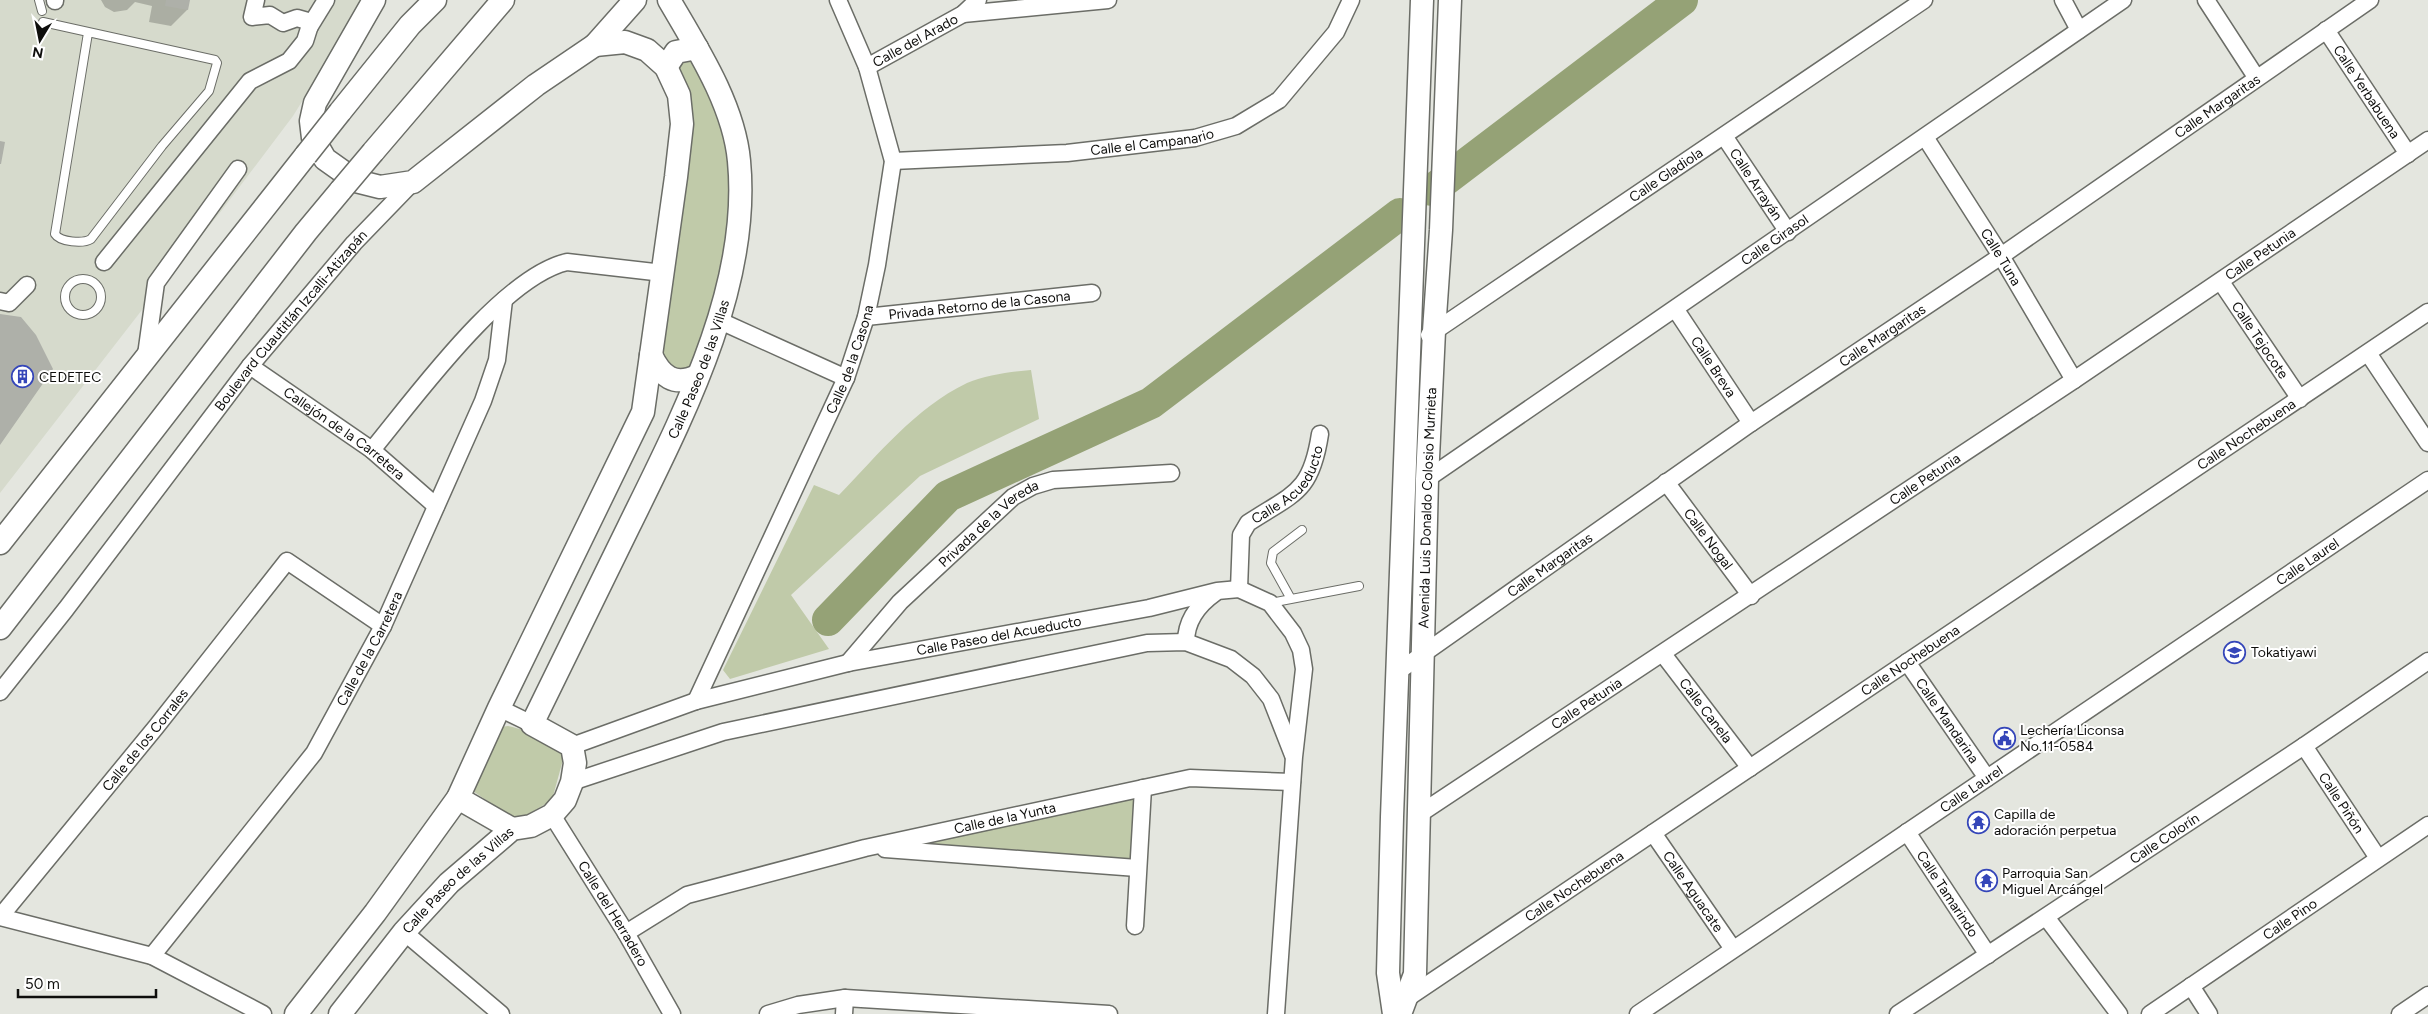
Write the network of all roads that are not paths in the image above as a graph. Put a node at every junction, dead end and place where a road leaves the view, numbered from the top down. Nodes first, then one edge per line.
1 (50, 0) edge
2 (256, 0) edge
3 (326, 0) edge
4 (374, 0) edge
5 (435, 0) edge
6 (503, 0) edge
7 (635, 0) edge
8 (669, 0) edge
9 (838, 0) edge
10 (978, 0) edge
11 (1108, 0) edge
12 (1351, 0) edge
13 (1422, 0) edge
14 (1450, 0) edge
15 (1924, 0) edge
16 (2063, 0) edge
17 (2123, 0) edge
18 (2206, 0) edge
19 (2370, 0) edge
20 (42, 11) dead end
21 (963, 14) junction
22 (43, 22) dead end
23 (310, 26) junction
24 (2079, 30) junction
25 (2326, 30) junction
26 (88, 32) junction
27 (595, 45) junction
28 (697, 48) junction
29 (666, 67) junction
30 (866, 67) junction
31 (2256, 77) junction
32 (1724, 136) junction
33 (1925, 137) junction
34 (2428, 140) edge
35 (2408, 154) junction
36 (893, 161) junction
37 (238, 168) dead end
38 (413, 182) junction
39 (1441, 230) junction
40 (1788, 232) junction
41 (1415, 235) junction
42 (2001, 256) junction
43 (104, 262) dead end
44 (663, 274) junction
45 (90, 280) joint
46 (2220, 282) junction
47 (27, 284) dead end
48 (1092, 293) dead end
49 (504, 300) junction
50 (0, 301) edge
51 (1676, 310) junction
52 (2428, 312) edge
53 (866, 317) junction
54 (718, 320) junction
55 (1434, 331) junction
56 (1408, 350) junction
57 (2368, 353) junction
58 (146, 355) junction
59 (651, 355) junction
60 (250, 366) junction
61 (697, 376) junction
62 (846, 378) junction
63 (2074, 380) junction
64 (2300, 399) junction
65 (1752, 423) junction
66 (1320, 434) dead end
67 (2428, 443) edge
68 (372, 450) junction
69 (1171, 473) dead end
70 (1427, 479) junction
71 (2428, 480) edge
72 (1666, 482) junction
73 (436, 506) junction
74 (1302, 530) dead end
75 (0, 543) edge
76 (1359, 586) dead end
77 (1239, 589) junction
78 (1217, 591) junction
79 (1751, 596) junction
80 (1290, 600) junction
81 (1270, 603) junction
82 (382, 626) junction
83 (0, 628) edge
84 (1186, 642) junction
85 (1663, 654) junction
86 (1422, 656) junction
87 (2428, 661) edge
88 (1907, 662) junction
89 (848, 663) junction
90 (1396, 673) junction
91 (0, 692) edge
92 (696, 701) junction
93 (499, 708) junction
94 (532, 724) junction
95 (572, 746) junction
96 (2304, 746) junction
97 (1294, 757) junction
98 (1750, 768) junction
99 (1987, 778) junction
100 (572, 782) junction
101 (1292, 782) junction
102 (1143, 788) junction
103 (458, 798) junction
104 (552, 815) junction
105 (1418, 815) junction
106 (2428, 825) edge
107 (512, 828) junction
108 (1907, 832) junction
109 (1653, 833) junction
110 (865, 848) junction
111 (2378, 858) junction
112 (1137, 868) junction
113 (0, 917) edge
114 (2046, 917) junction
115 (1135, 926) dead end
116 (404, 932) junction
117 (626, 933) junction
118 (1734, 949) junction
119 (1988, 954) junction
120 (152, 956) junction
121 (2191, 986) junction
122 (2428, 995) edge
123 (845, 1006) edge
124 (1398, 1009) edge
125 (985, 1010) edge
126 (1642, 1013) edge
127 (263, 1014) edge
128 (296, 1014) edge
129 (340, 1014) edge
130 (501, 1014) edge
131 (672, 1014) edge
132 (768, 1014) edge
133 (1109, 1014) edge
134 (1276, 1014) edge
135 (1898, 1014) edge
136 (2119, 1014) edge
137 (2150, 1014) edge
138 (2209, 1014) edge
139 (2400, 1014) edge

1 - 20 lane
2 - 23 street
3 - 23 street
4 - 38 street
5 - 58 street, bridge
6 - 83 street, bridge
7 - 27 street, Boulevard Cuautitlán Izcalli-Atizapán
8 - 28 street, Calle Paseo de las Villas
9 - 30 street, Calle de la Casona
10 - 21 street, Calle del Arado
11 - 21 street, Calle del Arado
12 - 36 street, Calle el Campanario
13 - 41 street, Avenida Luis Donaldo Colosio Murrieta
14 - 39 street, Avenida Luis Donaldo Colosio Murrieta
15 - 32 street, Calle Gladiola
16 - 24 street
17 - 24 street, Calle Girasol
18 - 31 street
19 - 25 street, Calle Margaritas
21 - 30 street, Calle del Arado
22 - 26 lane
23 - 43 street
24 - 33 street, Calle Girasol
25 - 31 street, Calle Margaritas
25 - 35 street, Calle Yerbabuena
26 - 26 lane
27 - 29 street
27 - 38 street, Boulevard Cuautitlán Izcalli-Atizapán
28 - 29 street
28 - 54 street, Calle Paseo de las Villas
29 - 44 street
30 - 36 street, Calle de la Casona
31 - 42 street, Calle Margaritas
32 - 40 street, Calle Arrayán
32 - 55 street, Calle Gladiola
33 - 40 street, Calle Girasol
33 - 42 street, Calle Tuna
34 - 35 street, Calle Petunia
35 - 46 street, Calle Petunia
36 - 53 street, Calle de la Casona
37 - 58 street
38 - 60 street, Boulevard Cuautitlán Izcalli-Atizapán
39 - 41 street
39 - 55 street, Avenida Luis Donaldo Colosio Murrieta
40 - 51 street, Calle Girasol
41 - 56 street, Avenida Luis Donaldo Colosio Murrieta
42 - 63 street, Calle Tuna
42 - 65 street, Calle Margaritas
44 - 49 street
44 - 59 street
45 - 45 lane
46 - 63 street, Calle Petunia
46 - 64 street, Calle Tejocote
47 - 50 street
48 - 53 street, Privada Retorno de la Casona
49 - 68 street
49 - 73 street, Calle de la Carretera
51 - 65 street, Calle Breva
51 - 70 street, Calle Girasol
52 - 57 street, Calle Nochebuena
53 - 62 street, Calle de la Casona
54 - 61 street, Calle Paseo de las Villas
54 - 62 street
55 - 56 street, Calle Gladiola
55 - 70 street, Avenida Luis Donaldo Colosio Murrieta
56 - 90 street, Avenida Luis Donaldo Colosio Murrieta
57 - 64 street, Calle Nochebuena
57 - 67 street
58 - 75 street
59 - 61 street
59 - 93 street
60 - 68 street, Callejón de la Carretera
60 - 91 street, Boulevard Cuautitlán Izcalli-Atizapán
61 - 94 street, Calle Paseo de las Villas
62 - 92 street, Calle de la Casona
63 - 79 street, Calle Petunia
64 - 88 street, Calle Nochebuena
65 - 72 street, Calle Margaritas
66 - 77 street, Calle Acueducto
68 - 73 street, Callejón de la Carretera
69 - 89 street, Privada de la Vereda
70 - 86 street, Avenida Luis Donaldo Colosio Murrieta
71 - 99 street, Calle Laurel
72 - 79 street, Calle Nogal
72 - 86 street, Calle Margaritas
73 - 82 street, Calle de la Carretera
74 - 80 lane
76 - 80 lane
77 - 78 street, Calle Paseo del Acueducto
77 - 81 street, Calle Paseo del Acueducto
78 - 84 street
78 - 89 street, Calle Paseo del Acueducto
79 - 85 street, Calle Petunia
80 - 81 lane
81 - 97 street, Calle Paseo del Acueducto
82 - 113 street, Calle de los Corrales
82 - 120 street, Calle de la Carretera
84 - 97 street, Calle Paseo del Acueducto
84 - 100 street, Calle Paseo del Acueducto
85 - 98 street, Calle Canela
85 - 105 street, Calle Petunia
86 - 90 street, Calle Margaritas
86 - 105 street, Avenida Luis Donaldo Colosio Murrieta
87 - 96 street, Calle Colorín
88 - 98 street, Calle Nochebuena
88 - 99 street, Calle Mandarina
89 - 92 street, Calle Paseo del Acueducto
90 - 124 street, Avenida Luis Donaldo Colosio Murrieta
92 - 95 street, Calle Paseo del Acueducto
93 - 94 street
93 - 103 street
94 - 95 street
95 - 100 street, Calle Paseo de las Villas
96 - 111 street, Calle Piñón
96 - 114 street, Calle Colorín
97 - 101 street, Calle Paseo del Acueducto
98 - 109 street, Calle Nochebuena
99 - 108 street, Calle Laurel
100 - 104 street, Calle Paseo de las Villas
101 - 102 street, Calle de la Yunta
101 - 134 street, Calle Paseo del Acueducto
102 - 110 street, Calle de la Yunta
102 - 112 street
103 - 107 street
103 - 128 street
104 - 107 street, Calle Paseo de las Villas
104 - 117 street, Calle del Herradero
105 - 124 street, Avenida Luis Donaldo Colosio Murrieta
106 - 111 street, Calle Pino
107 - 116 street, Calle Paseo de las Villas
108 - 118 street, Calle Laurel
108 - 119 street, Calle Tamarindo
109 - 118 street, Calle Aguacate
109 - 124 street, Calle Nochebuena
110 - 112 street, Calle de la Yunta
110 - 117 street, Calle de la Yunta
111 - 121 street, Calle Pino
112 - 115 street
113 - 120 street
114 - 119 street, Calle Colorín
114 - 136 street
116 - 129 street, Calle Paseo de las Villas
116 - 130 street
117 - 131 street, Calle del Herradero
118 - 126 street, Calle Laurel
119 - 135 street, Calle Colorín
120 - 127 street
121 - 137 street, Calle Pino
121 - 138 street
122 - 139 street
123 - 125 street
123 - 132 street
125 - 133 street

